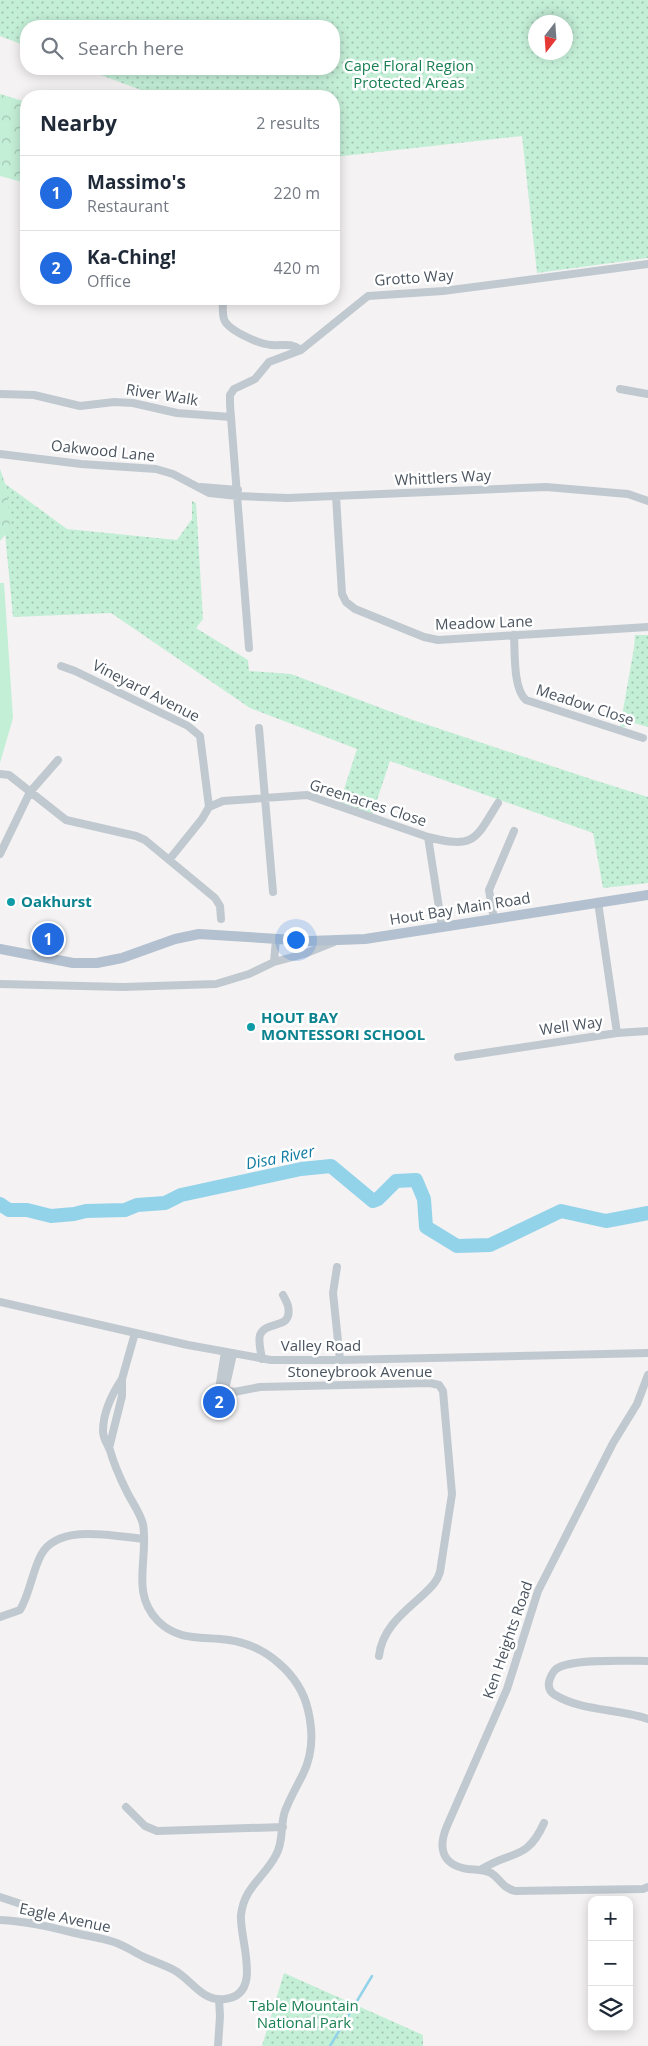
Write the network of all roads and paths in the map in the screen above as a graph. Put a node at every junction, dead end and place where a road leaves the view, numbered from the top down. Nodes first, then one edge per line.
1 (648, 264) edge
2 (224, 305) edge
3 (301, 350) junction
4 (620, 389) dead end
5 (0, 394) edge
6 (648, 394) edge
7 (231, 417) junction
8 (0, 454) edge
9 (238, 493) junction
10 (336, 496) junction
11 (648, 501) edge
12 (648, 627) edge
13 (514, 635) junction
14 (249, 648) dead end
15 (61, 666) dead end
16 (260, 728) dead end
17 (643, 738) dead end
18 (58, 760) dead end
19 (0, 774) edge
20 (30, 792) junction
21 (265, 797) junction
22 (498, 802) dead end
23 (209, 807) junction
24 (514, 831) dead end
25 (428, 836) junction
26 (0, 854) edge
27 (169, 860) junction
28 (273, 892) dead end
29 (648, 895) edge
30 (598, 902) junction
31 (221, 919) dead end
32 (494, 919) junction
33 (442, 927) junction
34 (276, 939) junction
35 (335, 941) junction
36 (0, 949) edge
37 (274, 962) junction
38 (0, 984) edge
39 (648, 1031) edge
40 (617, 1033) junction
41 (458, 1057) dead end
42 (338, 1267) dead end
43 (283, 1295) dead end
44 (0, 1302) edge
45 (135, 1333) junction
46 (229, 1353) junction
47 (648, 1353) edge
48 (262, 1359) junction
49 (340, 1360) junction
50 (648, 1375) edge
51 (143, 1539) junction
52 (0, 1617) edge
53 (379, 1656) dead end
54 (648, 1661) edge
55 (648, 1718) edge
56 (126, 1808) dead end
57 (544, 1823) dead end
58 (283, 1827) junction
59 (482, 1869) junction
60 (648, 1887) edge
61 (0, 1896) edge
62 (0, 1920) edge
63 (40, 1925) junction
64 (219, 1999) junction
65 (218, 2046) edge

1 - 3 street, Grotto Way
2 - 3 street
3 - 7 street, Grotto Way
4 - 6 street
5 - 7 street, River Walk
7 - 9 street, Grotto Way
8 - 9 street, Oakwood Lane
9 - 10 street, Whittlers Way
9 - 14 street, Grotto Way
10 - 11 street, Whittlers Way
10 - 13 street, Meadow Lane
12 - 13 street, Meadow Lane
13 - 17 street, Meadow Close
15 - 23 street, Vineyard Avenue
16 - 21 street
18 - 20 street
19 - 20 street
20 - 26 street
20 - 27 street
21 - 23 street, Greenacres Close
21 - 25 street, Greenacres Close
21 - 28 street
22 - 25 street
23 - 27 street
24 - 32 street
25 - 33 street, Greenacres Close
27 - 31 street
29 - 30 main road, Hout Bay Main Road
30 - 32 main road, Hout Bay Main Road
30 - 40 street, Well Way
32 - 33 main road, Hout Bay Main Road
33 - 35 main road, Hout Bay Main Road
34 - 35 main road, Hout Bay Main Road
34 - 36 main road, Hout Bay Main Road
34 - 37 street
35 - 37 street
37 - 38 street
39 - 40 street
40 - 41 street, Well Way
42 - 49 street
43 - 48 street
44 - 45 street, Valley Road
45 - 46 street, Valley Road
45 - 51 street
46 - 48 street, Valley Road
46 - 53 street, Stoneybrook Avenue
47 - 49 street, Valley Road
48 - 49 street, Valley Road
50 - 59 street, Ken Heights Road
51 - 52 street
51 - 58 street
54 - 55 street
56 - 58 street
57 - 59 street
58 - 64 street
59 - 60 street
61 - 63 street
62 - 63 street, Eagle Avenue
63 - 64 street, Eagle Avenue
64 - 65 street

